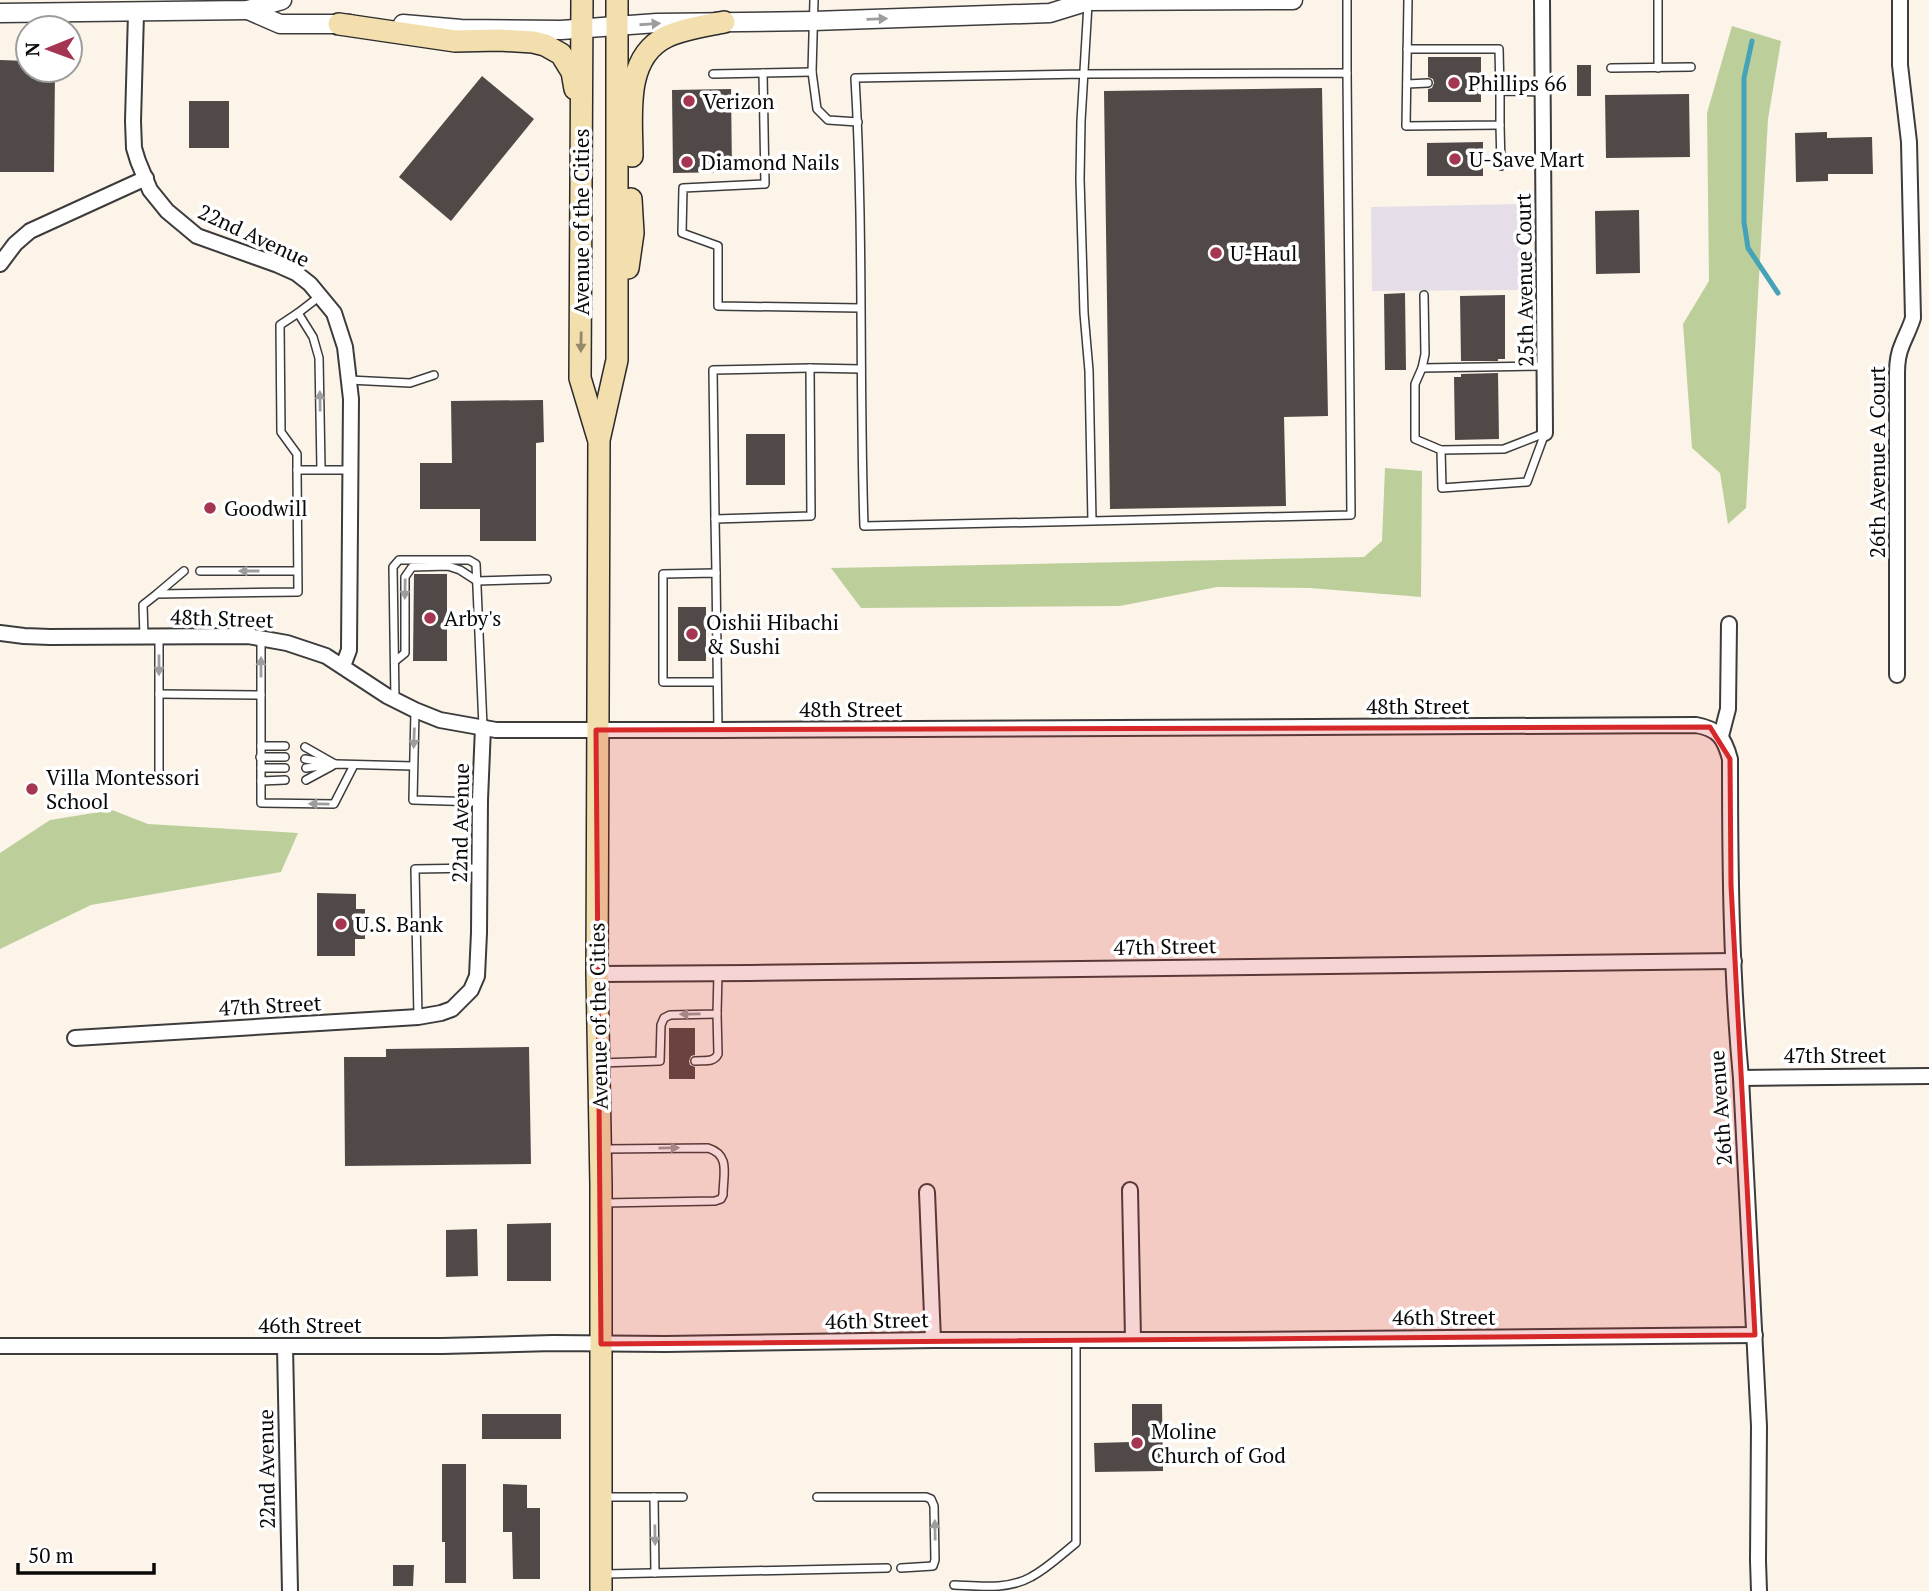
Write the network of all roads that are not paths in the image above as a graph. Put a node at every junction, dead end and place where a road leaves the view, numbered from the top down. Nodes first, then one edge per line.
1 (282, 0) edge
2 (582, 0) edge
3 (617, 0) edge
4 (814, 0) edge
5 (1086, 0) edge
6 (1268, 0) edge
7 (1293, 0) edge
8 (1347, 0) edge
9 (1408, 0) edge
10 (1542, 0) edge
11 (1658, 0) edge
12 (1900, 0) edge
13 (247, 5) edge
14 (0, 13) edge
15 (136, 13) junction
16 (813, 21) junction
17 (724, 22) junction
18 (340, 24) junction
19 (617, 26) junction
20 (582, 28) junction
21 (1407, 49) junction
22 (1691, 67) dead end
23 (1611, 68) dead end
24 (1658, 68) junction
25 (812, 72) junction
26 (763, 73) junction
27 (1346, 73) junction
28 (713, 74) dead end
29 (1084, 74) junction
30 (1428, 83) dead end
31 (1481, 83) dead end
32 (1407, 84) junction
33 (1500, 87) junction
34 (1543, 92) junction
35 (581, 116) junction
36 (858, 122) junction
37 (1500, 125) junction
38 (1502, 166) dead end
39 (146, 178) junction
40 (0, 264) edge
41 (320, 295) junction
42 (1424, 295) dead end
43 (860, 307) junction
44 (298, 313) junction
45 (617, 360) junction
46 (1545, 366) junction
47 (810, 368) junction
48 (1422, 368) junction
49 (861, 369) junction
50 (434, 375) dead end
51 (349, 380) junction
52 (1545, 433) junction
53 (599, 440) junction
54 (1441, 450) junction
55 (297, 470) junction
56 (321, 470) junction
57 (351, 470) junction
58 (715, 519) junction
59 (1093, 521) junction
60 (184, 571) dead end
61 (200, 571) dead end
62 (297, 571) junction
63 (716, 573) junction
64 (547, 579) dead end
65 (477, 581) junction
66 (157, 594) junction
67 (1729, 624) dead end
68 (0, 633) edge
69 (144, 637) junction
70 (159, 637) junction
71 (261, 638) junction
72 (395, 662) junction
73 (343, 666) junction
74 (1897, 675) dead end
75 (717, 682) junction
76 (159, 694) junction
77 (261, 695) junction
78 (395, 700) junction
79 (415, 710) junction
80 (483, 727) junction
81 (596, 730) junction
82 (718, 730) junction
83 (1721, 736) junction
84 (261, 746) junction
85 (285, 746) dead end
86 (305, 747) dead end
87 (260, 757) junction
88 (285, 757) dead end
89 (305, 759) dead end
90 (336, 764) junction
91 (354, 765) junction
92 (413, 766) junction
93 (261, 768) junction
94 (285, 768) dead end
95 (306, 768) dead end
96 (159, 780) dead end
97 (285, 780) dead end
98 (306, 780) dead end
99 (261, 781) junction
100 (480, 802) junction
101 (480, 868) junction
102 (1734, 961) junction
103 (718, 973) junction
104 (597, 974) junction
105 (462, 999) joint
106 (718, 1014) junction
107 (418, 1017) junction
108 (75, 1038) dead end
109 (695, 1060) dead end
110 (660, 1061) junction
111 (669, 1061) dead end
112 (598, 1063) junction
113 (1929, 1076) edge
114 (1741, 1078) junction
115 (600, 1149) junction
116 (1130, 1190) dead end
117 (927, 1192) dead end
118 (601, 1203) junction
119 (1755, 1335) junction
120 (1133, 1339) junction
121 (933, 1340) junction
122 (1076, 1340) junction
123 (601, 1344) junction
124 (0, 1346) edge
125 (285, 1346) junction
126 (601, 1497) junction
127 (654, 1497) junction
128 (683, 1497) dead end
129 (817, 1497) dead end
130 (887, 1568) dead end
131 (901, 1568) dead end
132 (656, 1573) junction
133 (601, 1583) edge
134 (954, 1585) dead end
135 (290, 1591) edge
136 (1759, 1591) edge

1 - 13 street
2 - 20 main road, Avenue of the Cities
3 - 19 main road, Avenue of the Cities
4 - 16 lane
5 - 6 street
16 -> 5 street
5 - 29 lane
6 - 7 street
8 - 27 lane
9 - 21 lane
10 - 34 street, 25th Avenue Court
11 - 24 lane
12 - 74 street, 26th Avenue A Court
13 - 15 street
13 - 18 street
14 - 15 street
15 - 39 street, 22nd Avenue
16 - 17 street
16 - 25 lane
19 -> 17 street
17 - 45 main road
18 - 20 street
18 - 35 main road
19 - 20 street
19 - 45 main road, Avenue of the Cities
20 - 35 main road, Avenue of the Cities
21 - 32 lane
21 - 33 lane
22 - 24 lane
23 - 24 lane
25 - 26 lane
25 - 36 lane
26 - 28 lane
26 - 43 lane
27 - 29 lane
27 - 59 lane
29 - 36 lane
29 - 59 lane
30 - 32 lane
31 - 33 lane
32 - 37 lane
33 - 34 lane
33 - 37 lane
34 - 46 street, 25th Avenue Court
35 -> 53 main road, Avenue of the Cities
36 - 43 lane
37 - 38 lane
39 - 40 street
39 - 41 street, 22nd Avenue
41 - 44 lane
41 - 51 street, 22nd Avenue
42 - 48 lane
43 - 49 lane
44 - 55 lane
56 -> 44 lane
45 - 53 main road, Avenue of the Cities
46 - 48 lane
46 - 52 street, 25th Avenue Court
47 - 49 lane
47 - 58 lane
47 - 58 lane
48 - 54 lane
49 - 59 lane
50 - 51 lane
51 - 57 street, 22nd Avenue
52 - 54 lane
52 - 54 lane
53 - 81 main road, Avenue of the Cities
55 - 56 lane
55 - 62 lane
56 - 57 lane
57 - 73 street, 22nd Avenue
58 - 63 lane
60 - 66 lane
62 -> 61 lane
62 - 66 lane
63 - 75 lane
63 - 75 lane
64 - 65 lane
65 -> 72 lane
65 - 72 lane
65 - 80 lane
66 - 69 lane
67 - 83 street, 26th Avenue
68 - 69 street, 48th Street
69 - 70 street, 48th Street
70 - 71 street, 48th Street
70 -> 76 lane
71 - 73 street, 48th Street
77 -> 71 lane
72 - 78 lane
73 - 78 street, 48th Street
75 - 82 lane
76 - 77 lane
76 - 96 lane
77 - 84 lane
78 - 79 street, 48th Street
79 - 80 street, 48th Street
79 -> 92 lane
80 - 81 street, 48th Street
80 - 100 street, 22nd Avenue
81 - 82 street, 48th Street
81 - 104 main road, Avenue of the Cities
82 - 83 street, 48th Street
83 - 102 street, 26th Avenue
84 - 85 lane
84 - 87 lane
86 - 90 lane
87 - 88 lane
87 - 93 lane
89 - 90 lane
90 - 91 lane
90 - 95 lane
90 - 98 lane
91 - 92 lane
91 -> 99 lane
92 - 100 lane
93 - 94 lane
93 - 99 lane
97 - 99 lane
100 - 101 street, 22nd Avenue
101 - 105 street, 22nd Avenue
101 - 107 lane
102 - 103 street, 47th Street
102 - 114 street, 26th Avenue
103 - 104 street, 47th Street
103 - 106 lane
104 - 112 main road, Avenue of the Cities
105 - 107 street, 47th Street
106 - 109 lane
106 -> 110 lane
107 - 108 street, 47th Street
110 - 111 lane
110 - 112 lane
112 - 115 main road, Avenue of the Cities
113 - 114 street, 47th Street
114 - 119 street, 26th Avenue
115 - 118 main road, Avenue of the Cities
115 -> 118 lane
116 - 120 street
117 - 121 street
118 - 123 main road, Avenue of the Cities
119 - 120 street, 46th Street
119 - 136 street, 26th Avenue
120 - 122 street, 46th Street
121 - 122 street, 46th Street
121 - 123 street, 46th Street
122 - 134 lane
123 - 125 street, 46th Street
123 - 126 main road, Avenue of the Cities
124 - 125 street, 46th Street
125 - 135 street, 22nd Avenue
126 - 127 lane
126 - 133 main road, Avenue of the Cities
127 - 128 lane
127 -> 132 lane
131 -> 129 lane
130 - 132 lane
132 - 133 lane

